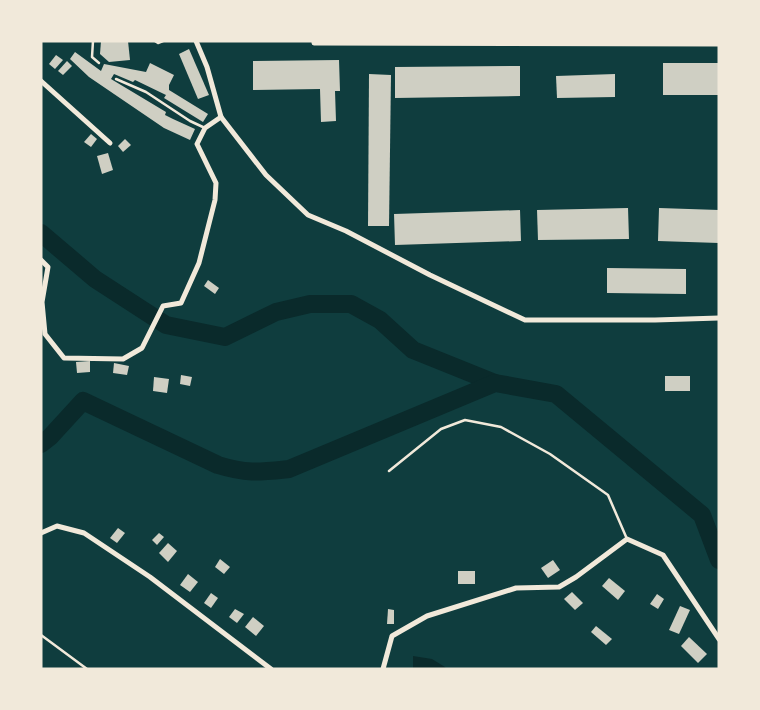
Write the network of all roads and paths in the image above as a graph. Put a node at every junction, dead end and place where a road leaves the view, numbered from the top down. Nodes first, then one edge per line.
1 (93, 41) edge
2 (155, 41) edge
3 (163, 41) edge
4 (196, 41) edge
5 (314, 41) edge
6 (719, 44) edge
7 (99, 64) dead end
8 (116, 79) dead end
9 (41, 81) edge
10 (221, 117) junction
11 (205, 128) junction
12 (110, 143) dead end
13 (41, 260) edge
14 (719, 318) edge
15 (389, 471) dead end
16 (41, 533) edge
17 (627, 539) junction
18 (41, 635) edge
19 (719, 639) edge
20 (87, 669) edge
21 (271, 669) edge
22 (383, 669) edge

1 - 7 lane
2 - 3 lane
4 - 10 street
5 - 6 street
8 - 11 lane
9 - 12 street
10 - 11 street
10 - 14 street
11 - 13 street
15 - 17 lane
16 - 21 street
17 - 19 street
17 - 22 street
18 - 20 lane

